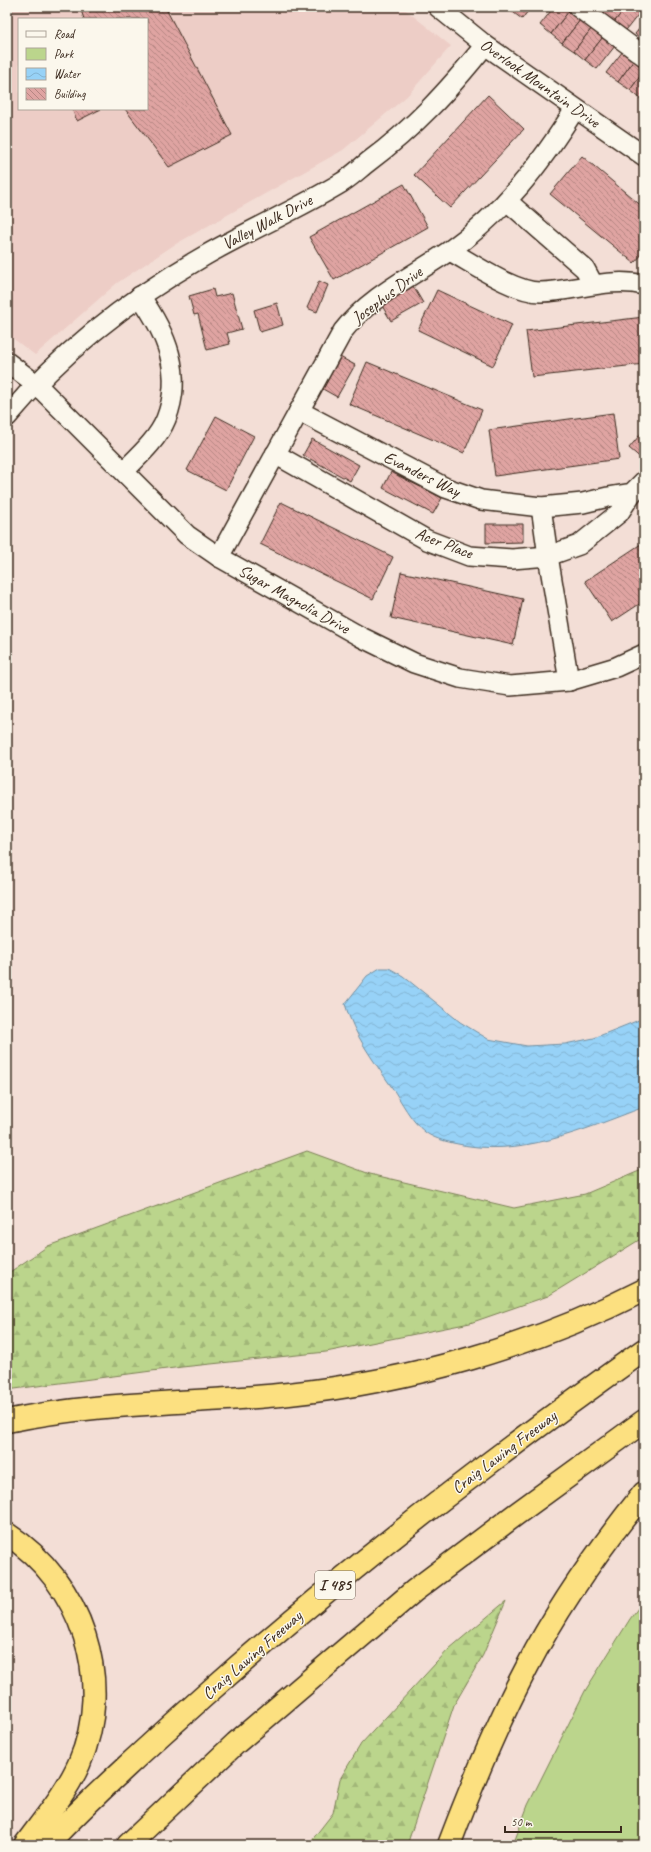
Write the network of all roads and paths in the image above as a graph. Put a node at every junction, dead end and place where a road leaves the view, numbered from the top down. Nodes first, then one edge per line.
1 (438, 7) edge
2 (578, 7) edge
3 (485, 45) junction
4 (644, 56) edge
5 (575, 109) junction
6 (644, 156) edge
7 (507, 201) junction
8 (450, 250) junction
9 (593, 284) junction
10 (644, 285) edge
11 (140, 296) junction
12 (7, 362) edge
13 (36, 384) junction
14 (299, 411) junction
15 (7, 417) edge
16 (275, 454) junction
17 (124, 472) junction
18 (638, 487) edge
19 (542, 507) junction
20 (548, 556) junction
21 (219, 557) junction
22 (644, 654) edge
23 (569, 681) junction
24 (644, 1290) edge
25 (644, 1350) edge
26 (7, 1421) edge
27 (644, 1421) edge
28 (644, 1493) edge
29 (7, 1534) edge
30 (25, 1845) edge
31 (46, 1845) edge
32 (128, 1845) edge
33 (449, 1845) edge

1 - 3 street, Overlook Mountain Drive
2 - 4 street
3 - 5 street, Overlook Mountain Drive
3 - 11 street, Valley Walk Drive
5 - 6 street, Overlook Mountain Drive
5 - 7 street, Josephus Drive
7 - 8 street, Josephus Drive
7 - 9 street
8 - 9 street
8 - 14 street, Josephus Drive
9 - 10 street
11 - 13 street, Valley Walk Drive
11 - 17 street
12 - 13 street, Sugar Magnolia Drive
13 - 15 street, Valley Walk Drive
13 - 17 street, Sugar Magnolia Drive
14 - 16 street, Josephus Drive
14 - 19 street, Evanders Way
16 - 20 street, Acer Place
16 - 21 street, Josephus Drive
17 - 21 street, Sugar Magnolia Drive
18 - 19 street, Evanders Way
18 - 20 street, Acer Place
19 - 20 street
20 - 23 street
21 - 23 street, Sugar Magnolia Drive
22 - 23 street, Sugar Magnolia Drive
24 - 26 highway
25 - 31 highway, Craig Lawing Freeway / I 485
27 - 32 highway
28 - 33 highway
29 - 30 highway

